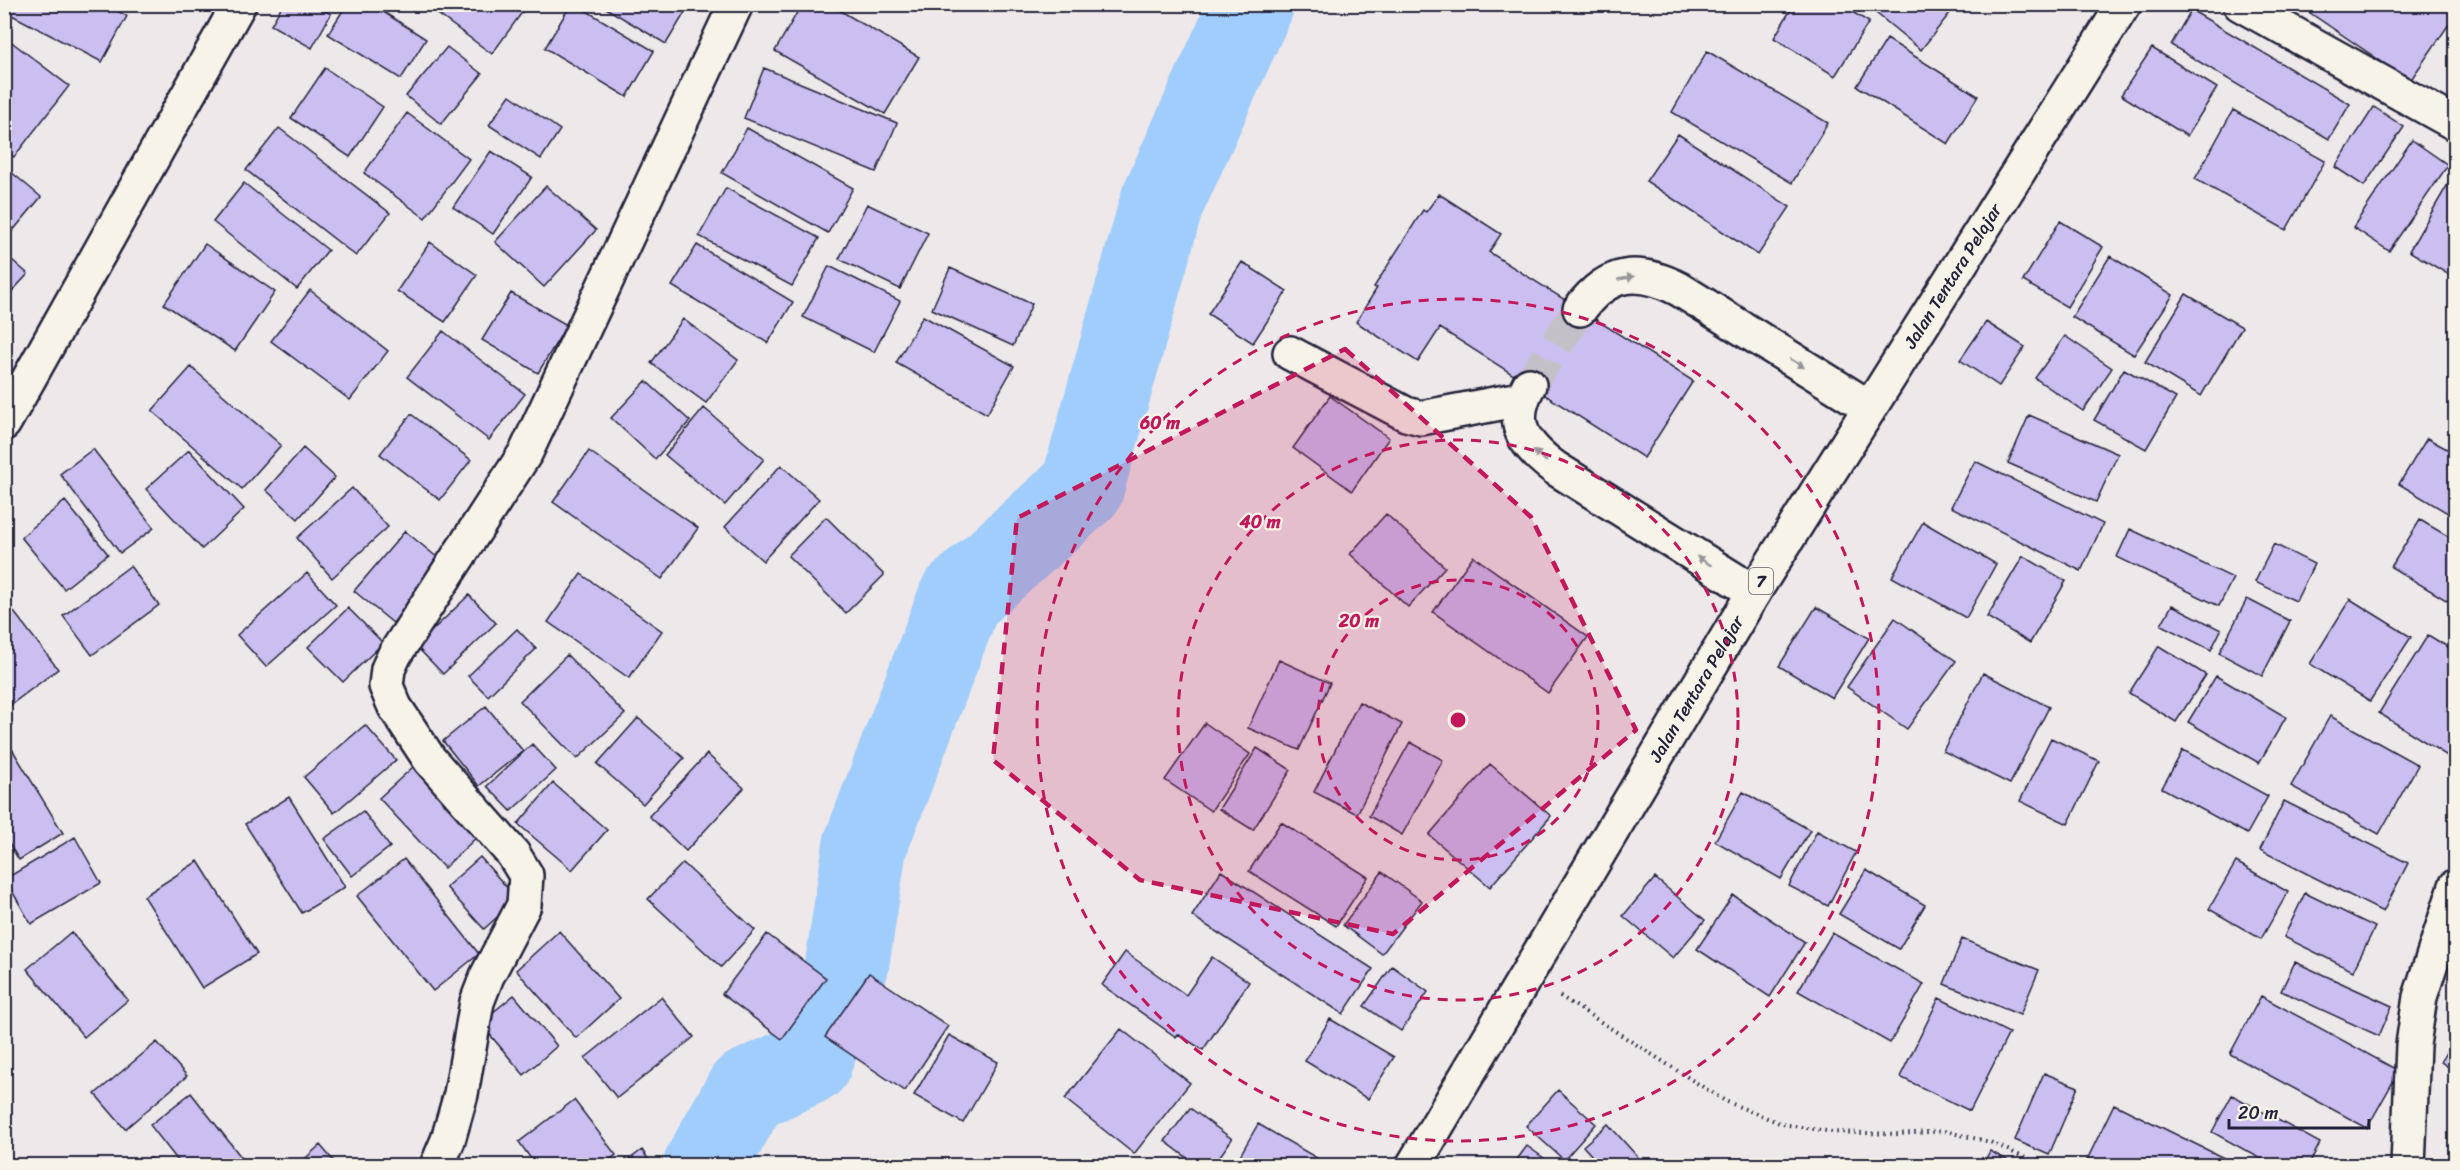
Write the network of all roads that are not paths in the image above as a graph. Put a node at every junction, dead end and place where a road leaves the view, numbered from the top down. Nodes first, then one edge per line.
1 (239, 4) edge
2 (736, 4) edge
3 (2124, 4) edge
4 (2240, 4) edge
5 (2456, 124) edge
6 (1580, 309) tunnel mouth
7 (1290, 352) dead end
8 (1869, 407) junction
9 (4, 423) edge
10 (1754, 592) junction
11 (2456, 886) edge
12 (437, 1166) edge
13 (1413, 1166) edge
14 (2408, 1166) edge

1 - 9 main road
2 - 12 main road
3 - 8 main road, Jalan Tentara Pelajar / 7
4 - 5 main road
6 -> 8 main road
10 -> 7 main road
8 - 10 main road, Jalan Tentara Pelajar / 7
10 - 13 main road, Jalan Tentara Pelajar / 7
11 - 14 main road

